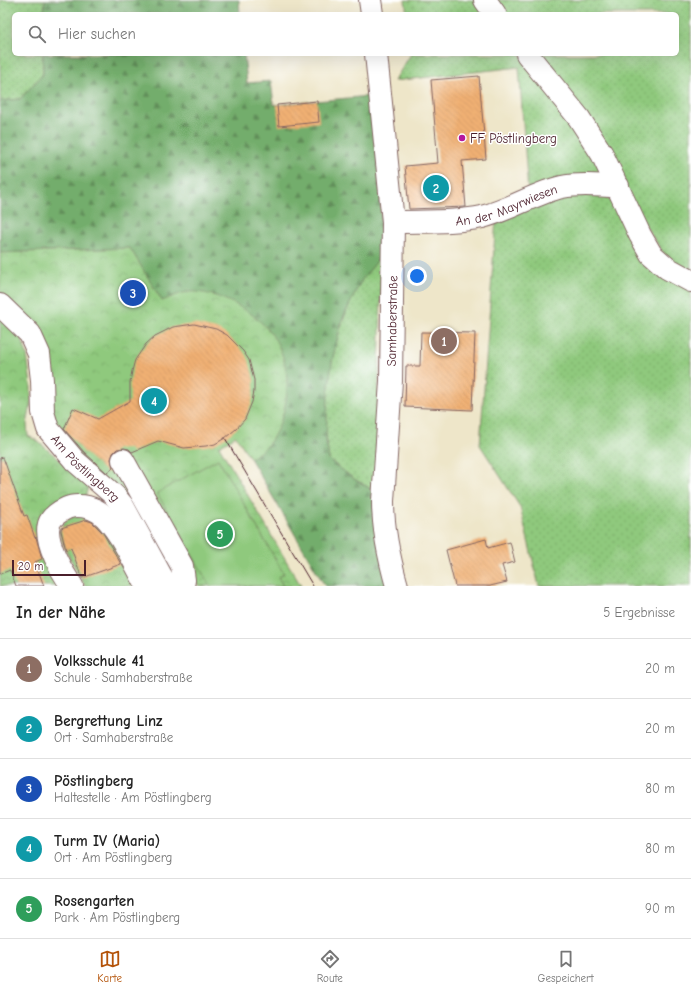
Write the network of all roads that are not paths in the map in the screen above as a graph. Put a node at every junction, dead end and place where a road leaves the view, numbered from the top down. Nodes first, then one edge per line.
1 (370, 0) edge
2 (485, 0) edge
3 (372, 12) edge
4 (494, 12) edge
5 (529, 56) edge
6 (376, 57) edge
7 (618, 186) junction
8 (393, 222) junction
9 (691, 281) edge
10 (0, 305) edge
11 (123, 460) dead end
12 (72, 586) edge
13 (147, 586) edge
14 (170, 586) edge
15 (182, 586) edge
16 (398, 586) edge

1 - 3 street
2 - 4 street
5 - 7 street
6 - 8 street, Samhaberstraße
7 - 8 street, An der Mayrwiesen
7 - 9 street
8 - 16 street, Samhaberstraße
10 - 14 street, Am Pöstlingberg
11 - 15 street
12 - 13 street, Am Pöstlingberg

